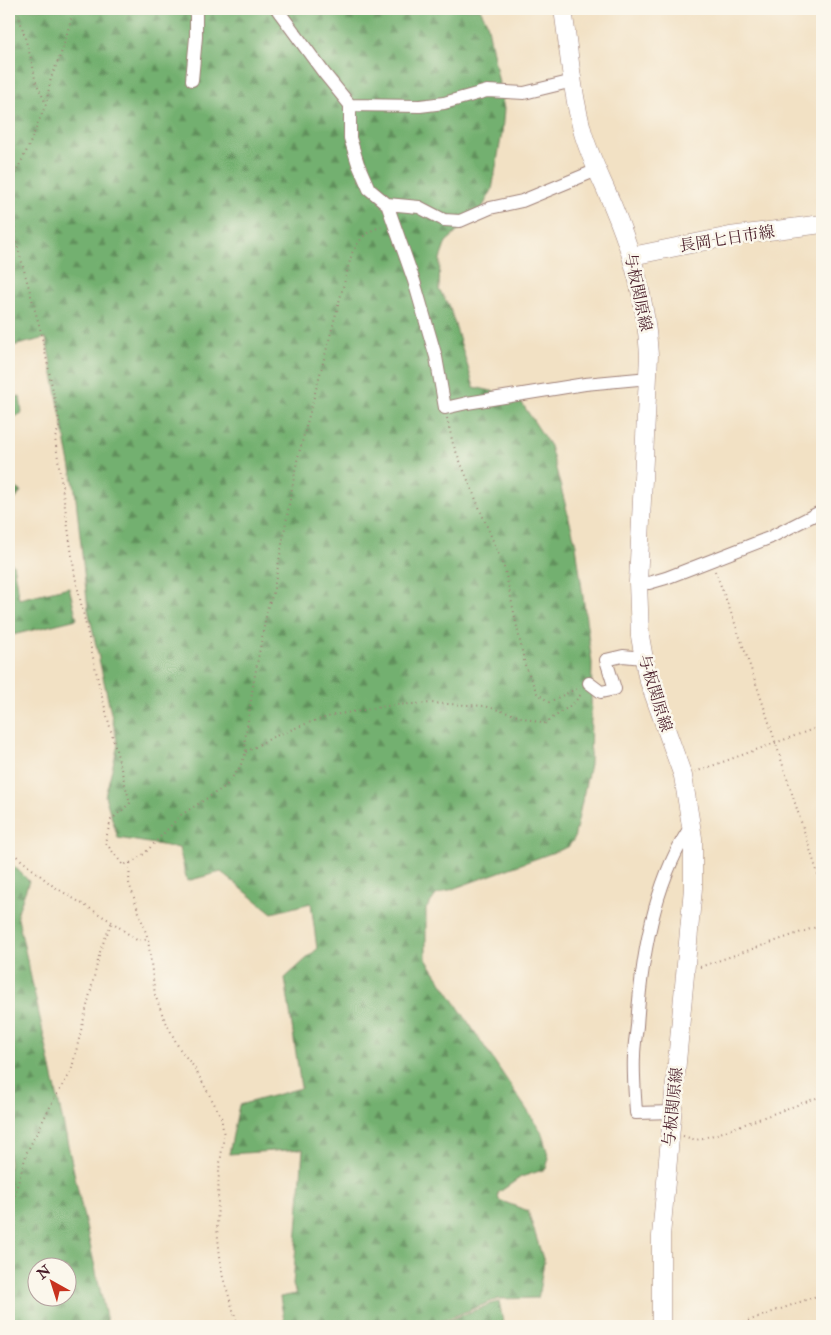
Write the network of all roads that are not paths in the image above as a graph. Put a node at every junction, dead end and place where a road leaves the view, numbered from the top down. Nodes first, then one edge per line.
1 (196, 9) edge
2 (277, 9) edge
3 (563, 9) edge
4 (192, 80) dead end
5 (573, 81) junction
6 (350, 105) junction
7 (597, 170) junction
8 (387, 204) junction
9 (822, 224) edge
10 (632, 256) junction
11 (649, 378) junction
12 (822, 512) edge
13 (638, 582) junction
14 (643, 658) junction
15 (589, 683) road end
16 (692, 825) junction
17 (672, 1120) junction
18 (661, 1326) edge

1 - 4 street
2 - 6 street
3 - 5 main road, 与板関原線
5 - 6 street
5 - 7 main road, 与板関原線
6 - 8 street
7 - 8 street
7 - 10 main road, 与板関原線
8 - 11 street
9 - 10 main road, 長岡七日市線
10 - 11 main road, 与板関原線
11 - 13 main road, 与板関原線
12 - 13 street
13 - 14 main road, 与板関原線
14 - 15 street
14 - 16 main road, 与板関原線
16 - 17 main road, 与板関原線
16 - 17 street
17 - 18 main road, 与板関原線

